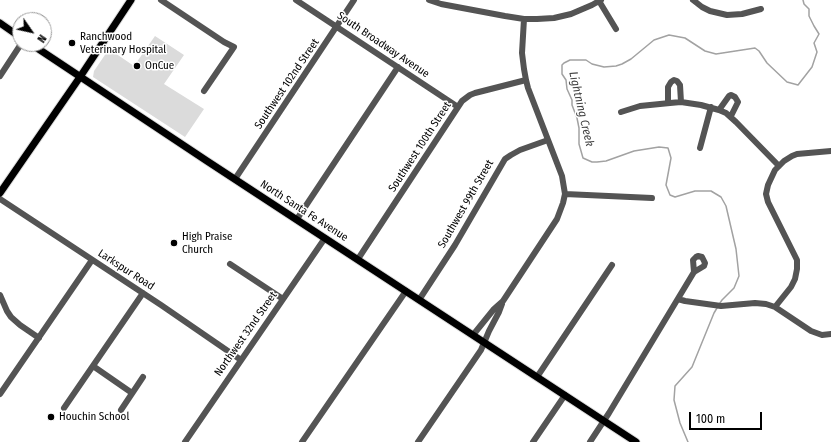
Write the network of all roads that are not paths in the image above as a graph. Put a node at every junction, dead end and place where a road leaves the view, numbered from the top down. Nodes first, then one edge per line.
1 (131, 0) edge
2 (161, 0) edge
3 (296, 0) edge
4 (354, 0) edge
5 (429, 0) edge
6 (693, 0) edge
7 (600, 1) edge
8 (762, 9) dead end
9 (524, 19) junction
10 (0, 23) edge
11 (336, 27) junction
12 (616, 29) dead end
13 (12, 31) edge
14 (16, 52) edge
15 (43, 52) edge
16 (398, 67) junction
17 (0, 76) edge
18 (80, 77) junction
19 (526, 80) junction
20 (204, 91) dead end
21 (681, 102) junction
22 (668, 103) junction
23 (458, 107) junction
24 (710, 107) junction
25 (719, 110) junction
26 (621, 112) dead end
27 (731, 116) junction
28 (548, 140) junction
29 (700, 148) dead end
30 (831, 151) edge
31 (779, 166) junction
32 (235, 179) junction
33 (0, 193) edge
34 (565, 194) junction
35 (652, 198) dead end
36 (0, 199) edge
37 (297, 219) junction
38 (325, 238) junction
39 (358, 259) junction
40 (92, 260) junction
41 (230, 264) dead end
42 (612, 265) dead end
43 (694, 272) dead end
44 (406, 291) junction
45 (143, 293) junction
46 (0, 295) edge
47 (678, 298) junction
48 (282, 299) junction
49 (419, 300) junction
50 (503, 301) junction
51 (775, 307) junction
52 (831, 334) edge
53 (473, 335) junction
54 (38, 338) junction
55 (484, 342) junction
56 (241, 360) junction
57 (93, 366) junction
58 (143, 377) dead end
59 (537, 377) junction
60 (132, 393) junction
61 (0, 394) edge
62 (565, 395) junction
63 (64, 408) dead end
64 (121, 410) dead end
65 (604, 421) junction
66 (185, 442) edge
67 (302, 442) edge
68 (418, 442) edge
69 (533, 442) edge
70 (590, 442) edge
71 (636, 442) edge

1 - 18 main road
2 - 20 street
3 - 11 street, South Broadway Avenue
4 - 11 street, Southwest 102nd Street
5 - 9 street
6 - 8 street
7 - 9 street
7 - 12 street
9 - 19 street
10 - 13 main road
11 - 16 street, South Broadway Avenue
11 - 32 street, Southwest 102nd Street
14 - 17 street
15 - 18 main road, North Santa Fe Avenue
16 - 23 street, South Broadway Avenue
16 - 37 street
18 - 32 main road, North Santa Fe Avenue
18 - 33 main road
19 - 23 street, Southwest 100th Street
19 - 28 street
21 - 22 street
21 - 22 street
21 - 24 street
22 - 26 street
23 - 39 street, Southwest 100th Street
24 - 25 street
24 - 29 street
25 - 27 street
25 - 27 street
27 - 31 street
28 - 34 street
28 - 49 street, Southwest 99th Street
30 - 31 street
31 - 51 street
32 - 37 main road, North Santa Fe Avenue
34 - 35 street
34 - 50 street
36 - 40 street, Larkspur Road
37 - 38 main road, North Santa Fe Avenue
38 - 39 main road, North Santa Fe Avenue
38 - 48 street, Northwest 32nd Street
39 - 44 main road, North Santa Fe Avenue
40 - 45 street, Larkspur Road
40 - 54 street
41 - 48 street
42 - 59 street
43 - 47 street
44 - 49 main road, North Santa Fe Avenue
44 - 67 street
45 - 56 street, Larkspur Road
45 - 57 street
46 - 54 street
47 - 51 street
47 - 65 street
48 - 56 street, Northwest 32nd Street
49 - 53 main road, North Santa Fe Avenue
50 - 53 street
50 - 55 street
51 - 52 street
53 - 55 main road, North Santa Fe Avenue
54 - 61 street
55 - 59 main road, North Santa Fe Avenue
55 - 68 street
56 - 66 street, Northwest 32nd Street
57 - 60 street
57 - 63 street
58 - 60 street
59 - 62 main road, North Santa Fe Avenue
60 - 64 street
62 - 65 main road, North Santa Fe Avenue
62 - 69 street
65 - 70 street
65 - 71 main road, North Santa Fe Avenue

